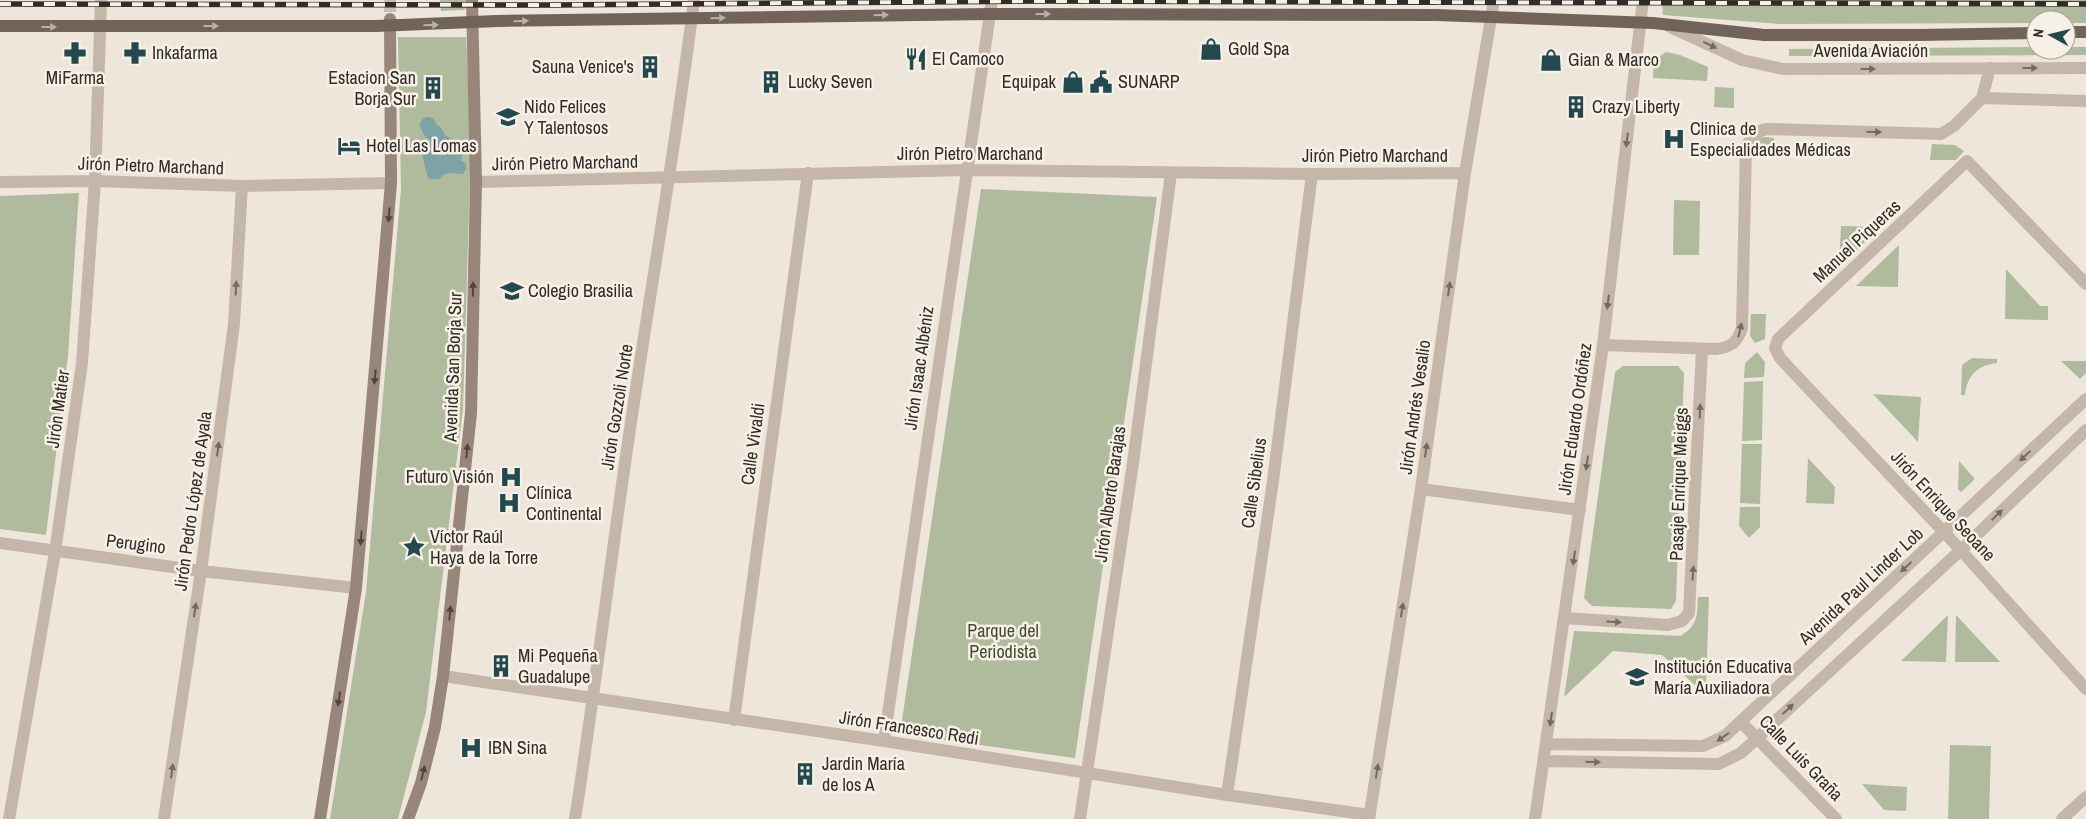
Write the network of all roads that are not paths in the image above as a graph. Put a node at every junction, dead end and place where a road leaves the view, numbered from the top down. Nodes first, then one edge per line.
1 (101, 0) edge
2 (472, 0) edge
3 (694, 0) edge
4 (992, 0) edge
5 (1494, 0) edge
6 (1644, 0) edge
7 (989, 14) junction
8 (1492, 16) junction
9 (692, 19) junction
10 (390, 22) junction
11 (472, 23) junction
12 (1642, 23) junction
13 (1666, 24) junction
14 (0, 26) edge
15 (100, 26) junction
16 (2026, 33) edge
17 (1990, 68) junction
18 (2086, 68) edge
19 (1982, 98) junction
20 (2086, 101) edge
21 (966, 170) junction
22 (1171, 172) junction
23 (808, 173) junction
24 (1466, 173) junction
25 (1312, 174) junction
26 (670, 178) junction
27 (95, 181) junction
28 (0, 182) edge
29 (476, 182) junction
30 (391, 183) junction
31 (242, 186) junction
32 (2086, 284) edge
33 (1603, 345) junction
34 (1702, 348) junction
35 (1775, 348) joint
36 (2086, 399) edge
37 (2086, 430) edge
38 (2043, 439) junction
39 (2059, 456) junction
40 (1421, 489) junction
41 (1580, 510) junction
42 (1943, 531) junction
43 (0, 543) edge
44 (1961, 550) junction
45 (55, 552) junction
46 (201, 570) junction
47 (356, 588) junction
48 (1565, 618) junction
49 (1841, 629) junction
50 (1856, 645) junction
51 (443, 676) junction
52 (2086, 689) edge
53 (594, 698) junction
54 (734, 720) junction
55 (1741, 722) junction
56 (1758, 737) junction
57 (884, 742) junction
58 (1547, 744) junction
59 (1545, 761) junction
60 (1088, 774) junction
61 (1227, 795) junction
62 (2086, 797) edge
63 (1370, 817) edge
64 (9, 819) edge
65 (164, 819) edge
66 (320, 819) edge
67 (408, 819) edge
68 (575, 819) edge
69 (1080, 819) edge
70 (1535, 819) edge
71 (1836, 819) edge
72 (2062, 819) edge

1 - 15 street, Jirón Matier
2 - 11 main road, Avenida San Borja Sur
3 - 9 street, Jirón Gozzoli Norte
4 - 7 street, Jirón Isaac Albéniz
5 - 8 street, Jirón Andrés Vesalio
6 - 12 street, Jirón Eduardo Ordóñez
7 -> 8 main road, Avenida Aviación
9 -> 7 main road, Avenida Aviación
7 - 21 street, Jirón Isaac Albéniz
8 - 12 main road, Avenida Aviación
8 - 24 street, Jirón Andrés Vesalio
11 -> 9 main road, Avenida Aviación
9 - 26 street, Jirón Gozzoli Norte
10 -> 11 main road, Avenida Aviación
15 -> 10 main road, Avenida Aviación
10 - 30 main road
11 - 29 main road, Avenida San Borja Sur
12 - 13 main road, Avenida Aviación
12 -> 33 street, Jirón Eduardo Ordóñez
13 - 16 main road, Avenida Aviación
13 -> 17 street, Avenida Aviación
14 -> 15 main road, Avenida Aviación
15 - 27 street, Jirón Matier
17 -> 18 street, Avenida Aviación
17 - 19 street
19 - 20 street
34 -> 19 street
21 - 22 street, Jirón Pietro Marchand
21 - 23 street, Jirón Pietro Marchand
21 - 57 street, Jirón Isaac Albéniz
22 - 25 street, Jirón Pietro Marchand
22 - 60 street, Jirón Alberto Barajas
23 - 26 street, Jirón Pietro Marchand
23 - 54 street, Calle Vivaldi
24 - 25 street, Jirón Pietro Marchand
40 -> 24 street, Jirón Andrés Vesalio
25 - 61 street, Calle Sibelius
26 - 29 street, Jirón Pietro Marchand
26 - 53 street, Jirón Gozzoli Norte
27 - 28 street, Jirón Pietro Marchand
27 - 31 street, Jirón Pietro Marchand
27 - 45 street, Jirón Matier
51 -> 29 main road, Avenida San Borja Sur
30 - 31 street, Jirón Pietro Marchand
30 -> 47 main road
46 -> 31 street, Jirón Pedro López de Ayala
32 - 35 street, Manuel Piqueras
33 - 34 street
33 -> 41 street, Jirón Eduardo Ordóñez
48 -> 34 street, Pasaje Enrique Meiggs
35 - 42 street, Jirón Enrique Seoane
36 - 38 street, Avenida Paul Linder Lob
37 - 39 street
38 - 39 street
38 -> 42 street, Avenida Paul Linder Lob
44 -> 39 street
40 - 41 street
63 -> 40 street, Jirón Andrés Vesalio
41 -> 48 street, Jirón Eduardo Ordóñez
42 - 44 street, Jirón Enrique Seoane
42 -> 49 street, Avenida Paul Linder Lob
43 - 45 street, Perugino
44 - 50 street
44 - 52 street, Jirón Enrique Seoane
45 - 46 street, Perugino
45 - 64 street, Jirón Matier
46 - 47 street, Perugino
65 -> 46 street, Jirón Pedro López de Ayala
47 -> 66 main road
48 -> 58 street, Jirón Eduardo Ordóñez
49 - 50 street
49 - 55 street, Avenida Paul Linder Lob
56 -> 50 street
51 - 53 street, Jirón Francesco Redi
67 -> 51 main road, Avenida San Borja Sur
53 - 54 street, Jirón Francesco Redi
53 - 68 street, Jirón Gozzoli Norte
54 - 57 street, Jirón Francesco Redi
55 - 56 street, Calle Luis Graña
55 -> 58 street, Avenida Paul Linder Lob
59 -> 56 street
56 - 71 street, Calle Luis Graña
57 - 60 street, Jirón Francesco Redi
58 - 59 street, Jirón Eduardo Ordóñez
59 - 70 street, Jirón Eduardo Ordóñez
60 - 61 street, Jirón Francesco Redi
60 - 69 street, Jirón Alberto Barajas
61 - 63 street, Jirón Francesco Redi
62 - 72 street

